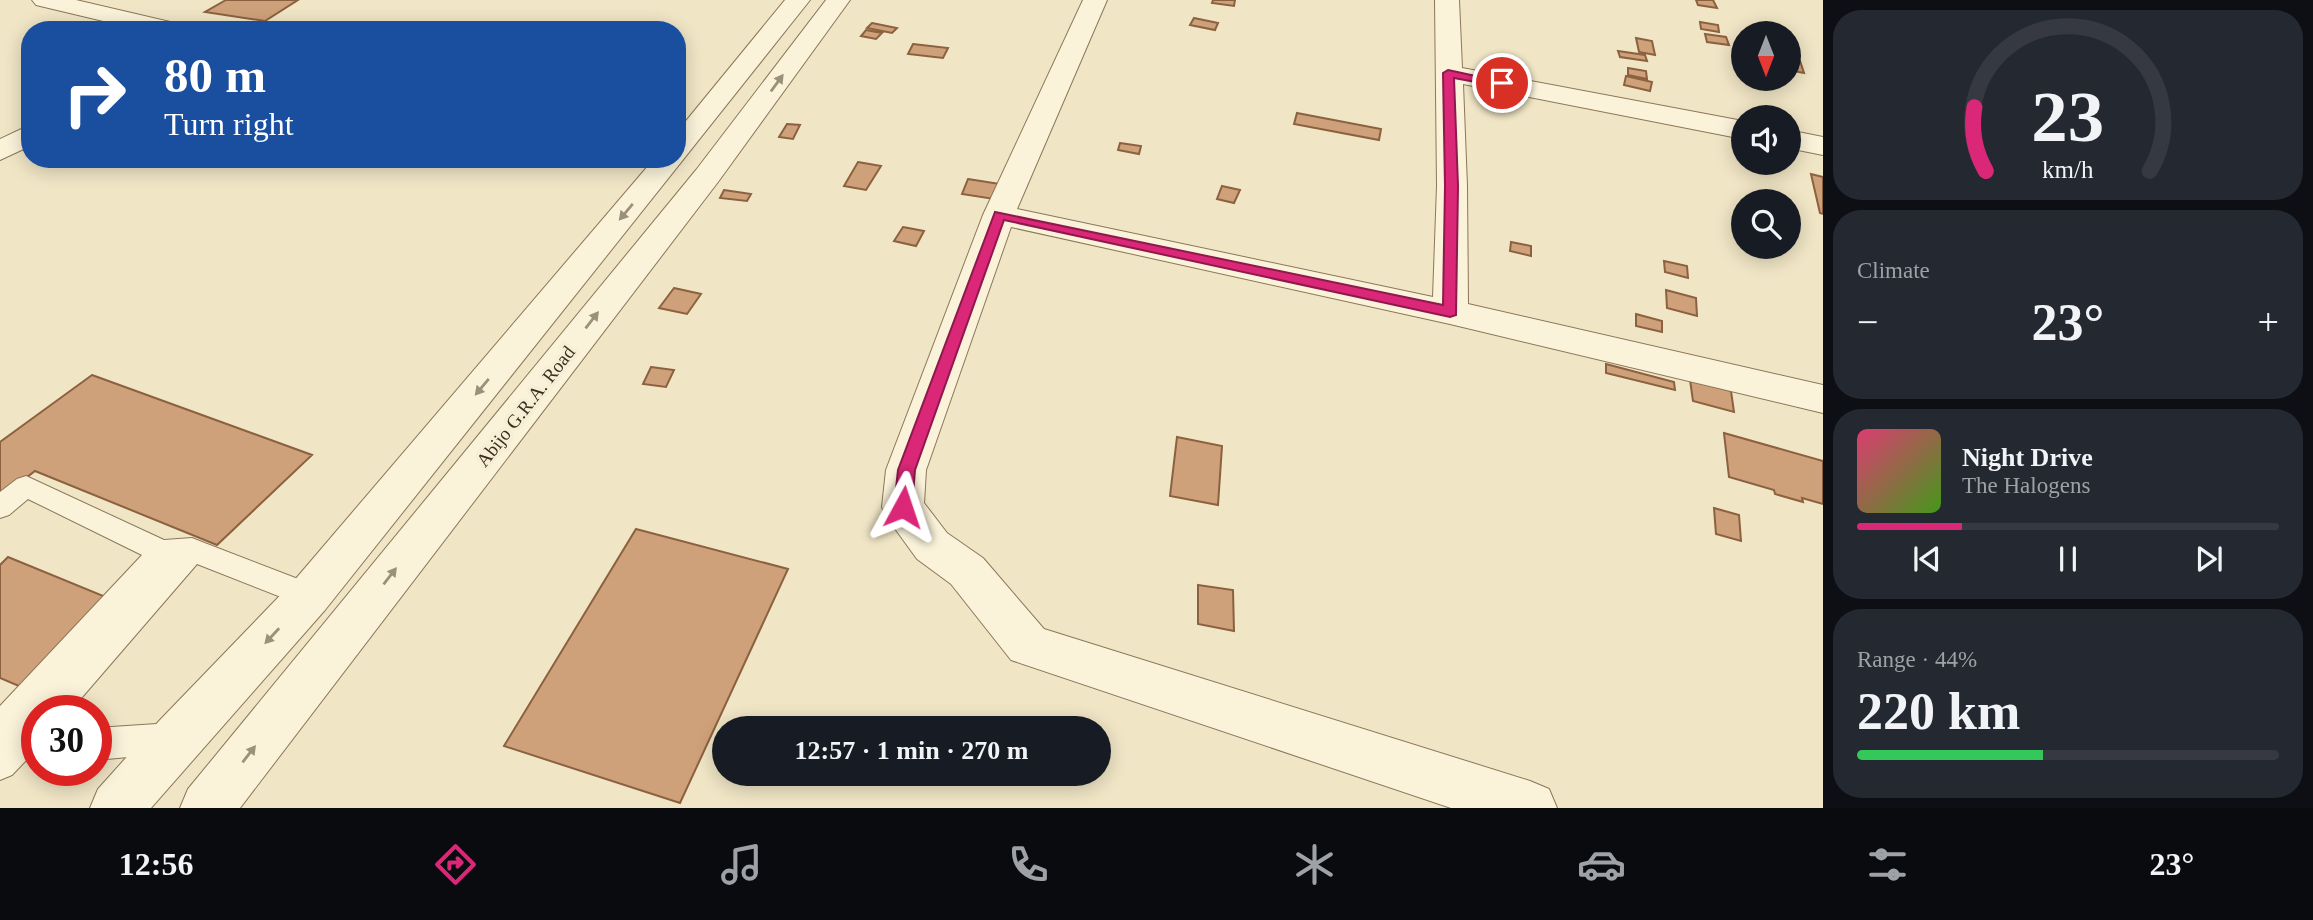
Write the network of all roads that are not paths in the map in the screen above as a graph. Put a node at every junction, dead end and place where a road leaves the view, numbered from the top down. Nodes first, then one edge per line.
1 (44, 0) edge
2 (798, 0) edge
3 (838, 0) edge
4 (1095, 0) edge
5 (1447, 0) edge
6 (78, 3) edge
7 (142, 21) edge
8 (1448, 73) junction
9 (690, 122) edge
10 (745, 127) junction
11 (1731, 128) edge
12 (21, 139) edge
13 (1801, 142) edge
14 (1823, 146) edge
15 (0, 151) edge
16 (686, 167) edge
17 (659, 168) edge
18 (707, 176) junction
19 (999, 215) junction
20 (1450, 312) junction
21 (1823, 399) edge
22 (0, 507) edge
23 (192, 550) junction
24 (162, 552) junction
25 (309, 596) junction
26 (64, 695) edge
27 (177, 738) junction
28 (112, 743) edge
29 (15, 744) edge
30 (117, 808) edge
31 (207, 808) edge
32 (1530, 808) edge

1 - 6 street
2 - 9 street
10 -> 3 street, Abijo G.R.A. Road
4 - 19 street
5 - 8 street
6 - 7 street
8 - 11 street
8 - 20 street
9 - 10 street
10 - 18 street, Abijo G.R.A. Road
12 - 15 street
13 - 14 street
16 - 18 street
17 -> 25 street
31 -> 18 street, Abijo G.R.A. Road
19 - 20 street
19 - 32 street
20 - 21 street
22 - 24 lane
23 - 24 lane
23 - 25 lane
23 - 26 lane
24 - 29 lane
25 -> 27 street
27 - 28 lane
27 - 30 street

